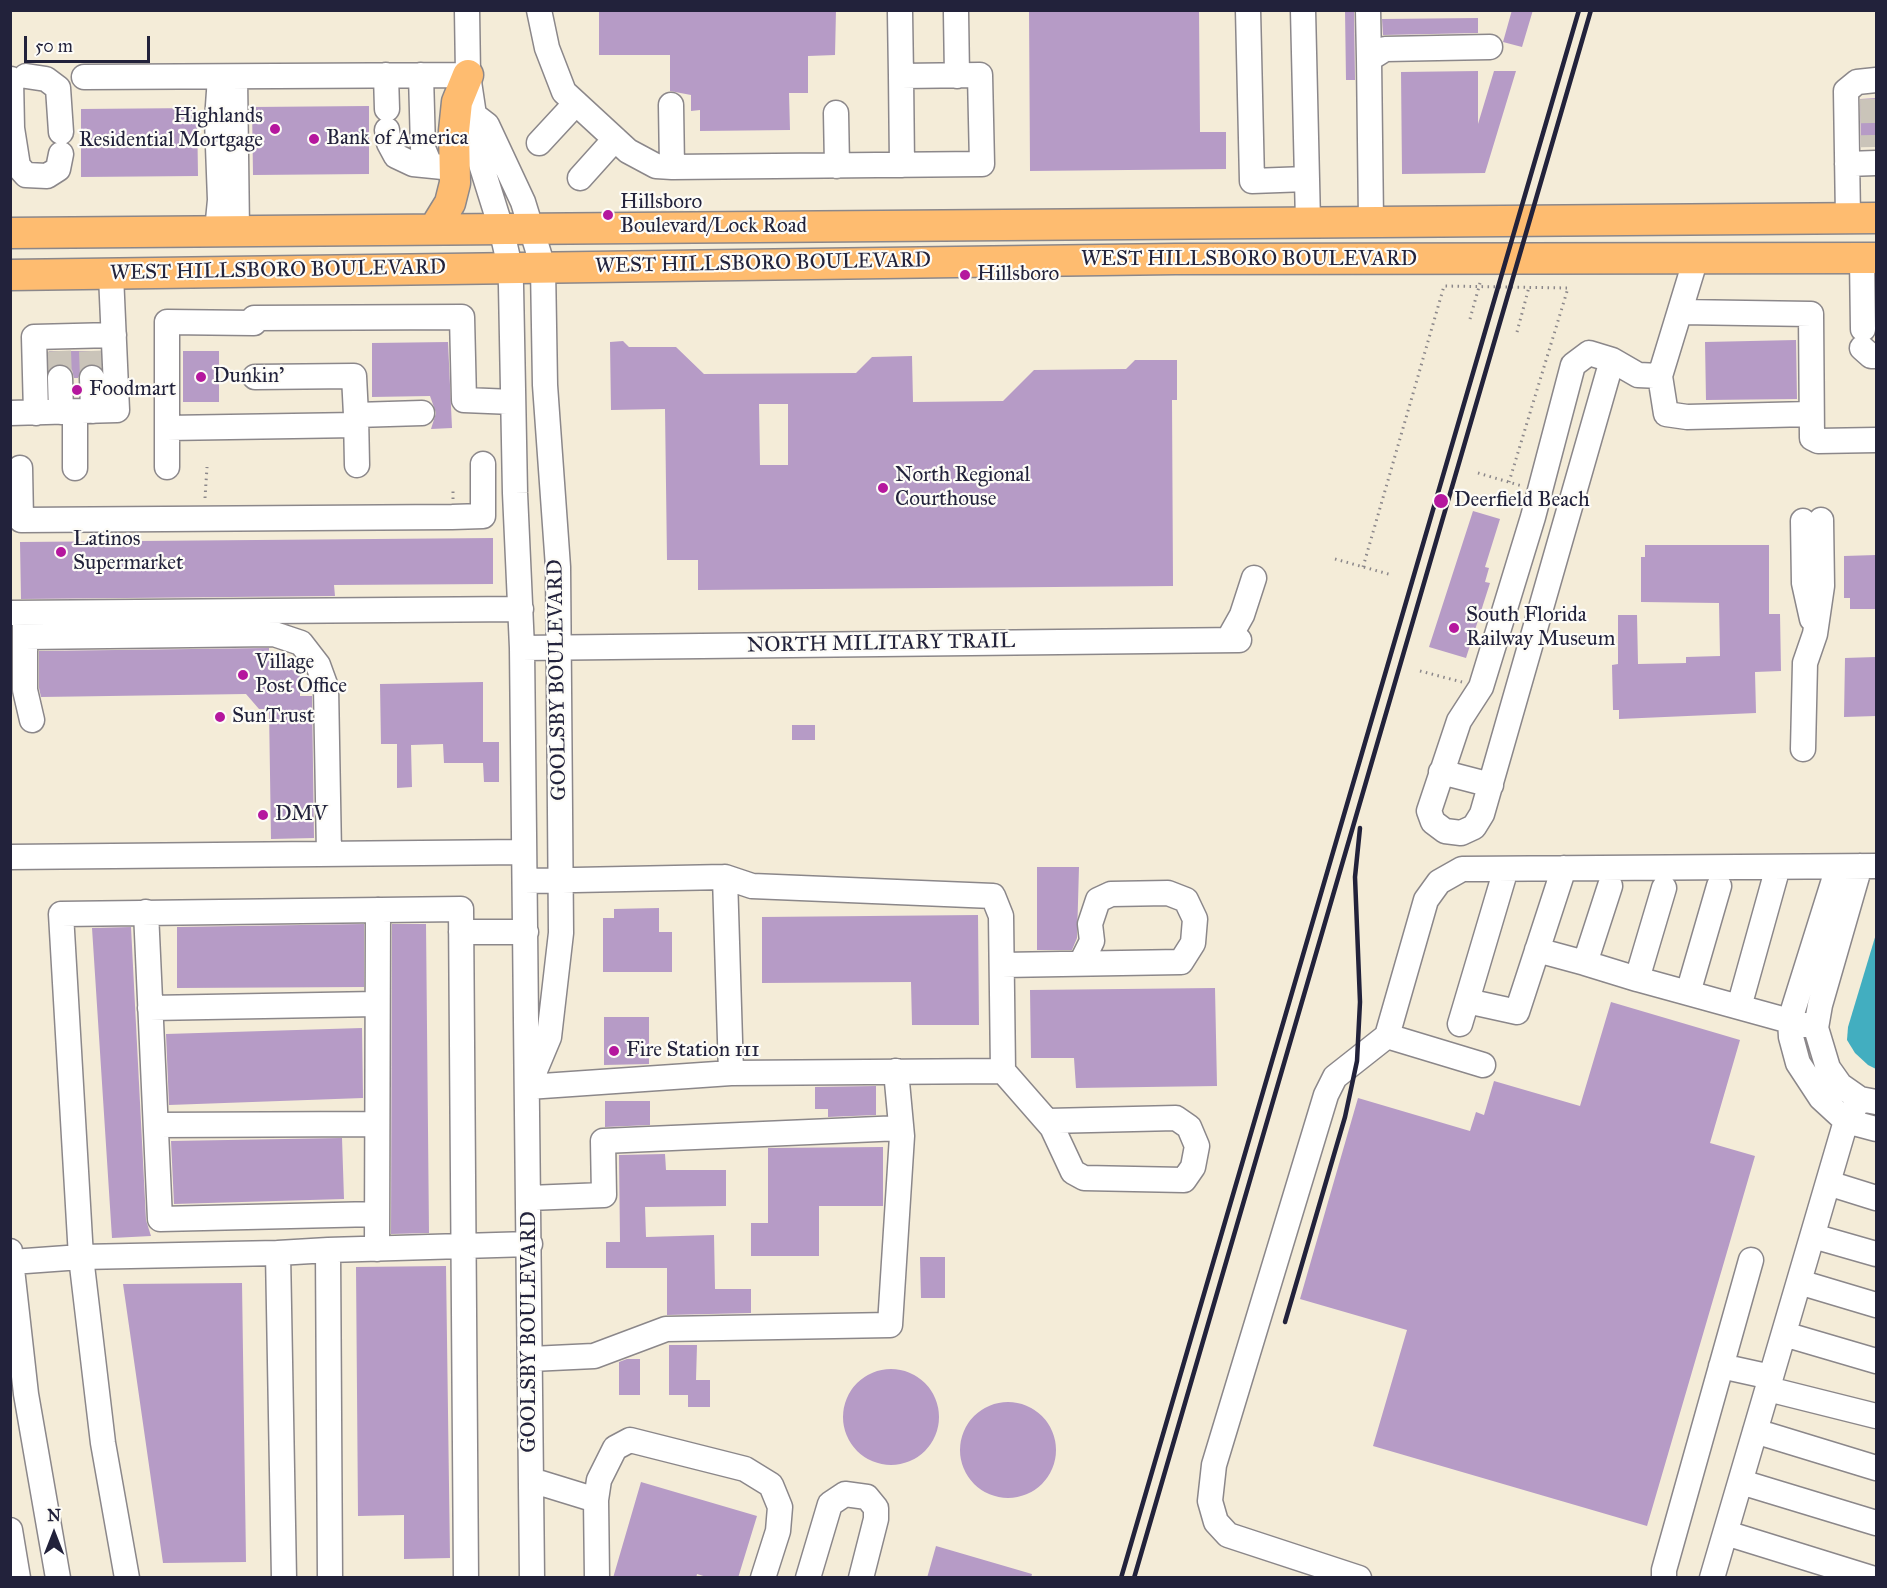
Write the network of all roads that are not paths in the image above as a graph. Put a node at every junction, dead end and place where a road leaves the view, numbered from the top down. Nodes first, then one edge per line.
1 (467, 10) edge
2 (540, 10) edge
3 (1248, 10) edge
4 (1302, 10) edge
5 (1368, 10) edge
6 (900, 13) dead end
7 (956, 13) dead end
8 (1490, 47) dead end
9 (1369, 59) junction
10 (386, 75) junction
11 (421, 75) junction
12 (468, 75) junction
13 (901, 76) junction
14 (957, 76) junction
15 (84, 77) dead end
16 (228, 77) junction
17 (19, 78) edge
18 (1874, 87) edge
19 (576, 103) junction
20 (671, 105) dead end
21 (836, 113) dead end
22 (474, 115) junction
23 (615, 139) junction
24 (539, 143) dead end
25 (1874, 157) edge
26 (1847, 164) junction
27 (902, 165) junction
28 (837, 166) junction
29 (442, 167) junction
30 (672, 167) junction
31 (580, 178) dead end
32 (1307, 179) junction
33 (1862, 218) edge
34 (1371, 221) junction
35 (1308, 222) junction
36 (950, 225) junction
37 (501, 228) junction
38 (532, 228) junction
39 (434, 229) junction
40 (227, 231) junction
41 (10, 233) edge
42 (1696, 258) junction
43 (1869, 258) edge
44 (1239, 259) junction
45 (893, 262) junction
46 (510, 267) junction
47 (543, 267) junction
48 (10, 275) edge
49 (111, 275) junction
50 (1681, 312) junction
51 (1868, 333) edge
52 (98, 341) junction
53 (1612, 360) junction
54 (255, 376) dead end
55 (1660, 376) junction
56 (60, 378) tunnel mouth
57 (92, 378) tunnel mouth
58 (513, 402) junction
59 (76, 411) junction
60 (10, 412) edge
61 (36, 412) junction
62 (422, 413) dead end
63 (1810, 414) junction
64 (356, 420) junction
65 (167, 428) junction
66 (1876, 440) edge
67 (483, 464) dead end
68 (357, 465) dead end
69 (167, 467) dead end
70 (20, 468) dead end
71 (75, 468) dead end
72 (1533, 517) junction
73 (1812, 521) dead end
74 (1566, 526) junction
75 (1254, 578) dead end
76 (521, 609) junction
77 (20, 621) edge
78 (522, 648) junction
79 (558, 648) junction
80 (32, 720) dead end
81 (1801, 749) dead end
82 (1441, 772) junction
83 (1491, 785) junction
84 (524, 852) junction
85 (329, 854) junction
86 (10, 857) edge
87 (1858, 866) edge
88 (1779, 867) junction
89 (1564, 868) junction
90 (1506, 869) junction
91 (725, 877) junction
92 (525, 881) junction
93 (561, 881) junction
94 (1610, 886) dead end
95 (1719, 886) dead end
96 (1664, 888) dead end
97 (378, 910) junction
98 (146, 912) junction
99 (461, 932) junction
100 (526, 932) junction
101 (1537, 950) junction
102 (1081, 963) junction
103 (1585, 963) junction
104 (1002, 965) junction
105 (1637, 979) junction
106 (1688, 993) junction
107 (1467, 1001) junction
108 (377, 1004) junction
109 (1738, 1007) junction
110 (150, 1008) junction
111 (1790, 1020) junction
112 (1460, 1024) dead end
113 (1816, 1028) junction
114 (1387, 1036) junction
115 (1483, 1065) dead end
116 (897, 1071) junction
117 (1003, 1071) junction
118 (731, 1072) junction
119 (528, 1087) junction
120 (1868, 1101) edge
121 (1047, 1121) junction
122 (1846, 1121) junction
123 (377, 1124) junction
124 (156, 1125) junction
125 (901, 1128) junction
126 (1876, 1129) edge
127 (1828, 1183) junction
128 (529, 1198) junction
129 (1876, 1198) edge
130 (377, 1214) junction
131 (1813, 1236) junction
132 (530, 1244) junction
133 (462, 1246) junction
134 (377, 1249) junction
135 (328, 1250) junction
136 (278, 1253) junction
137 (1876, 1254) edge
138 (11, 1257) edge
139 (81, 1257) junction
140 (1751, 1260) dead end
141 (1799, 1282) junction
142 (1876, 1305) edge
143 (1784, 1334) junction
144 (531, 1359) junction
145 (1876, 1361) edge
146 (1721, 1366) junction
147 (1770, 1383) junction
148 (1876, 1416) edge
149 (1755, 1431) junction
150 (1876, 1468) edge
151 (531, 1480) junction
152 (1741, 1482) junction
153 (596, 1500) junction
154 (1876, 1523) edge
155 (10, 1530) edge
156 (1726, 1533) junction
157 (18, 1578) edge
158 (58, 1578) edge
159 (126, 1578) edge
160 (284, 1578) edge
161 (330, 1578) edge
162 (466, 1578) edge
163 (532, 1578) edge
164 (597, 1578) edge
165 (764, 1578) edge
166 (808, 1578) edge
167 (861, 1578) edge
168 (1359, 1578) edge
169 (1664, 1578) edge
170 (1712, 1578) edge
171 (1870, 1578) edge

1 - 12 street
2 - 19 street
3 - 32 street
4 - 32 street
5 - 9 street
6 - 13 street
7 - 14 street
8 - 9 street
9 - 34 street
10 - 11 street
10 - 16 street
10 - 29 street
11 - 12 street
11 - 29 street
12 - 22 street
12 - 29 main road
13 - 14 street
13 - 27 street
14 - 27 street
15 - 16 street
16 - 40 street
17 - 17 street
18 - 26 street
19 - 23 street
19 - 24 street
20 - 30 street
21 - 28 street
22 - 37 street
22 - 38 street, GOOLSBY BOULEVARD
23 - 30 street
23 - 31 street
25 - 26 street
26 - 33 street
27 - 28 street
28 - 30 street
29 - 39 main road
32 - 35 street
33 - 34 main road, WEST HILLSBORO BOULEVARD
34 - 35 main road, WEST HILLSBORO BOULEVARD
35 - 36 main road, WEST HILLSBORO BOULEVARD
35 - 44 main road
36 - 38 main road, WEST HILLSBORO BOULEVARD
36 - 45 main road
37 - 38 main road, WEST HILLSBORO BOULEVARD
37 - 39 main road, WEST HILLSBORO BOULEVARD
37 - 46 street
38 - 47 street, GOOLSBY BOULEVARD
39 - 40 main road, WEST HILLSBORO BOULEVARD
40 - 41 main road, WEST HILLSBORO BOULEVARD
42 - 43 main road, WEST HILLSBORO BOULEVARD
42 - 44 main road, WEST HILLSBORO BOULEVARD
42 - 50 street
43 - 51 street
44 - 45 main road, WEST HILLSBORO BOULEVARD
45 - 47 main road, WEST HILLSBORO BOULEVARD
46 - 47 main road, WEST HILLSBORO BOULEVARD
46 - 49 main road, WEST HILLSBORO BOULEVARD
46 - 58 street, GOOLSBY BOULEVARD
47 - 79 street, GOOLSBY BOULEVARD
48 - 49 main road, WEST HILLSBORO BOULEVARD
49 - 52 street
50 - 55 street
50 - 63 street
52 - 59 street
52 - 61 street
53 - 55 street
53 - 72 street
53 - 74 street
54 - 64 street
55 - 63 street
56 - 59 street
57 - 59 street
58 - 65 street
58 - 76 street, GOOLSBY BOULEVARD
59 - 61 street
59 - 71 street
60 - 61 street
62 - 64 street
63 - 66 street
64 - 65 street
64 - 68 street
65 - 69 street
67 - 70 street
72 - 74 street
72 - 82 street
73 - 81 street
74 - 83 street
75 - 79 street, NORTH MILITARY TRAIL
76 - 77 street
76 - 78 street, GOOLSBY BOULEVARD
77 - 80 street
77 - 85 street
78 - 79 street, NORTH MILITARY TRAIL
78 - 84 street, GOOLSBY BOULEVARD
79 - 93 street, GOOLSBY BOULEVARD
82 - 83 street
82 - 83 street
84 - 85 street
84 - 92 street, GOOLSBY BOULEVARD
85 - 86 street
87 - 88 street
87 - 111 street
87 - 113 street
88 - 89 street
88 - 109 street
89 - 90 street
89 - 101 street
90 - 107 street
90 - 114 street
91 - 93 street
91 - 104 street
91 - 118 street
92 - 93 street
92 - 100 street, GOOLSBY BOULEVARD
93 - 119 street, GOOLSBY BOULEVARD
94 - 103 street
95 - 106 street
96 - 105 street
97 - 98 street
97 - 99 street
97 - 108 street
98 - 110 street
98 - 139 street
99 - 100 street
99 - 133 street
100 - 119 street, GOOLSBY BOULEVARD
101 - 103 street
101 - 107 street
102 - 102 street
102 - 104 street
103 - 105 street
104 - 117 street
105 - 106 street
106 - 109 street
107 - 112 street
108 - 110 street
108 - 123 street
109 - 111 street
110 - 124 street
111 - 113 street
111 - 122 street
113 - 120 street
114 - 115 street
114 - 168 street
116 - 117 street
116 - 118 street
116 - 125 street
117 - 121 street
118 - 119 street
119 - 128 street, GOOLSBY BOULEVARD
120 - 122 street
121 - 121 street
122 - 126 street
122 - 127 street
123 - 124 street
123 - 130 street
124 - 130 street
125 - 128 street
125 - 144 street
127 - 129 street
127 - 131 street
128 - 132 street, GOOLSBY BOULEVARD
130 - 134 street
131 - 137 street
131 - 141 street
132 - 133 street
132 - 144 street, GOOLSBY BOULEVARD
133 - 134 street
133 - 162 street
134 - 135 street
135 - 136 street
135 - 161 street
136 - 139 street
136 - 160 street
138 - 139 street
138 - 158 street
139 - 159 street
140 - 146 street
141 - 142 street
141 - 143 street
143 - 145 street
143 - 147 street
144 - 151 street, GOOLSBY BOULEVARD
146 - 147 street
146 - 169 street
147 - 148 street
147 - 149 street
149 - 150 street
149 - 152 street
151 - 153 street
151 - 163 street, GOOLSBY BOULEVARD
152 - 154 street
152 - 156 street
153 - 164 street
153 - 165 street
155 - 157 street
156 - 170 street
156 - 171 street
166 - 167 street

